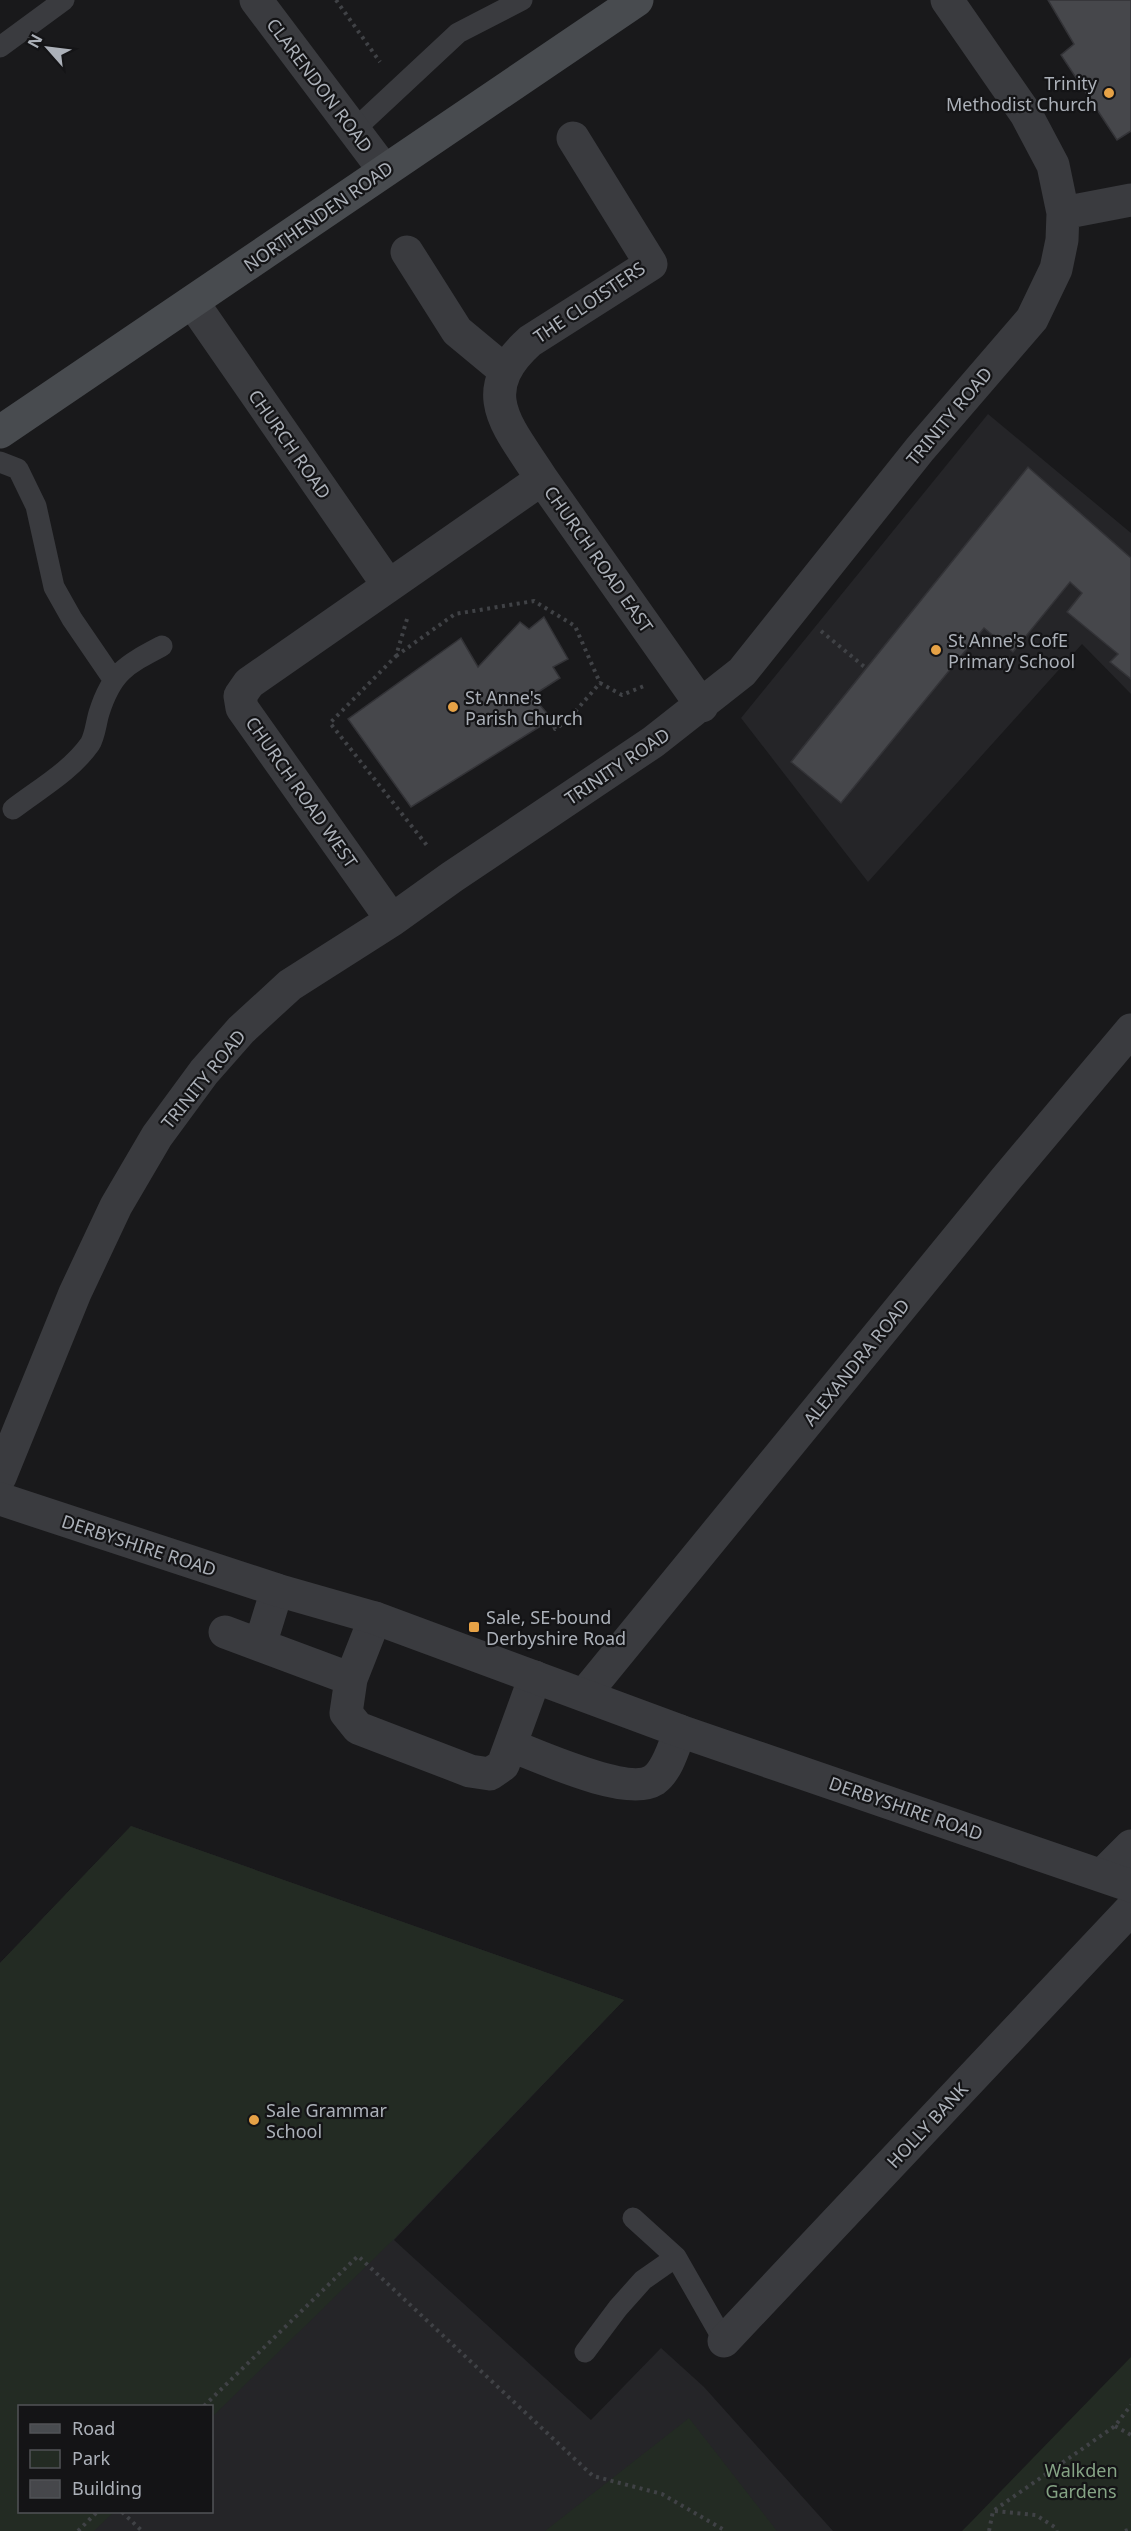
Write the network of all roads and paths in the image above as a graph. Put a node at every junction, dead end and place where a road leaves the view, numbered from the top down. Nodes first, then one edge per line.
1 (64, 0) edge
2 (256, 0) edge
3 (336, 0) edge
4 (522, 0) edge
5 (947, 0) edge
6 (622, 4) edge
7 (0, 47) edge
8 (397, 87) junction
9 (354, 129) junction
10 (573, 138) dead end
11 (384, 170) junction
12 (1131, 200) edge
13 (1063, 213) junction
14 (407, 252) dead end
15 (193, 303) junction
16 (504, 370) junction
17 (0, 432) edge
18 (0, 462) edge
19 (542, 478) junction
20 (388, 585) junction
21 (793, 607) junction
22 (162, 646) dead end
23 (396, 656) junction
24 (676, 669) junction
25 (867, 669) dead end
26 (113, 679) junction
27 (600, 683) junction
28 (702, 706) junction
29 (552, 720) dead end
30 (13, 809) dead end
31 (452, 877) junction
32 (392, 920) junction
33 (1131, 1030) edge
34 (0, 1477) edge
35 (0, 1499) edge
36 (277, 1590) junction
37 (375, 1618) junction
38 (225, 1632) dead end
39 (260, 1645) junction
40 (535, 1677) junction
41 (351, 1679) junction
42 (584, 1695) junction
43 (680, 1731) junction
44 (512, 1746) junction
45 (1131, 1846) edge
46 (1117, 1880) edge
47 (1131, 1908) edge
48 (633, 2218) dead end
49 (676, 2257) junction
50 (724, 2341) joint
51 (585, 2352) dead end
52 (205, 2405) edge
53 (1131, 2405) edge
54 (1115, 2426) junction
55 (1131, 2435) edge
56 (993, 2511) junction
57 (95, 2513) edge
58 (124, 2513) edge
59 (1131, 2529) edge
60 (78, 2531) edge
61 (142, 2531) edge
62 (726, 2531) edge
63 (989, 2531) edge
64 (1057, 2531) edge
65 (1125, 2531) edge

1 - 7 lane
2 - 9 street, CLARENDON ROAD
3 - 8 path
4 - 8 lane
5 - 13 street, TRINITY ROAD
6 - 11 main road, NORTHENDEN ROAD
8 - 9 lane
9 - 11 street, CLARENDON ROAD
10 - 16 street, THE CLOISTERS
11 - 15 main road, NORTHENDEN ROAD
12 - 13 street
13 - 21 street, TRINITY ROAD
14 - 16 street
15 - 17 main road, NORTHENDEN ROAD
15 - 20 street, CHURCH ROAD
16 - 19 street, THE CLOISTERS
18 - 26 lane
19 - 20 street, CHURCH ROAD EAST
19 - 24 street, CHURCH ROAD EAST
20 - 23 path
20 - 32 street, CHURCH ROAD WEST
21 - 25 path
21 - 28 street, TRINITY ROAD
22 - 26 lane
23 - 27 path
23 - 31 path
24 - 27 path
24 - 28 street, CHURCH ROAD EAST
26 - 30 lane
27 - 29 path
28 - 31 street, TRINITY ROAD
31 - 32 street, TRINITY ROAD
32 - 34 street, TRINITY ROAD
33 - 42 street, ALEXANDRA ROAD
35 - 36 street, DERBYSHIRE ROAD
36 - 37 street, DERBYSHIRE ROAD
36 - 39 street
37 - 40 street, DERBYSHIRE ROAD
37 - 41 street
38 - 39 street
39 - 41 street
40 - 42 street, DERBYSHIRE ROAD
40 - 44 street
41 - 44 street
42 - 43 street, DERBYSHIRE ROAD
43 - 44 street
43 - 46 street, DERBYSHIRE ROAD
45 - 46 street
47 - 50 street, HOLLY BANK
48 - 49 lane
49 - 50 lane
49 - 51 lane
52 - 62 path
53 - 54 path
54 - 55 path
54 - 56 path
56 - 63 path
56 - 64 path
57 - 60 path
58 - 61 path
59 - 65 path

